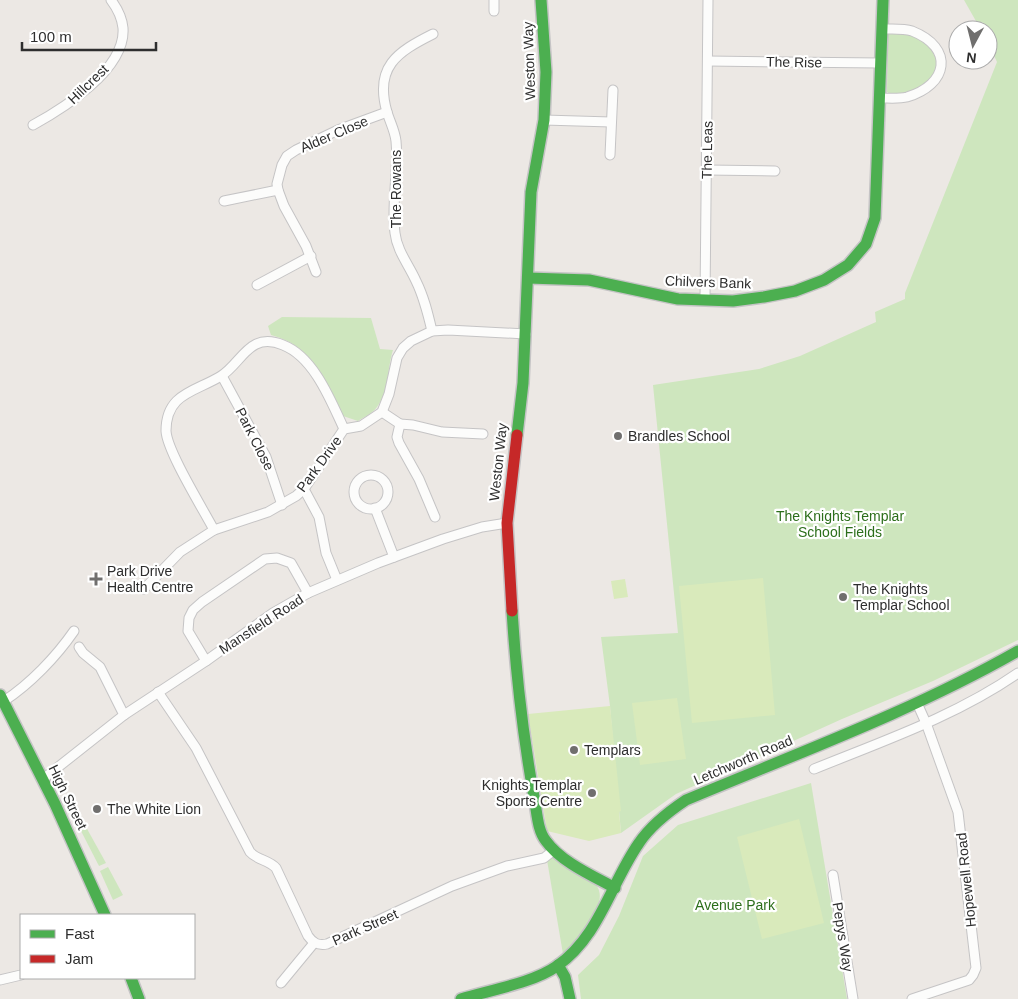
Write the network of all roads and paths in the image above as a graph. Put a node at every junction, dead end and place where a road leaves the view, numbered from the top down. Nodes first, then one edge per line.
1 (111, 0) edge
2 (494, 0) edge
3 (541, 0) edge
4 (708, 0) edge
5 (883, 0) edge
6 (494, 11) dead end
7 (882, 29) junction
8 (433, 34) dead end
9 (708, 61) junction
10 (880, 64) junction
11 (613, 90) dead end
12 (880, 98) junction
13 (387, 112) junction
14 (544, 120) junction
15 (612, 122) junction
16 (33, 125) dead end
17 (610, 156) dead end
18 (707, 170) junction
19 (774, 170) dead end
20 (278, 190) junction
21 (224, 201) dead end
22 (311, 256) junction
23 (316, 272) dead end
24 (528, 278) junction
25 (258, 285) dead end
26 (705, 300) junction
27 (432, 332) junction
28 (526, 334) junction
29 (222, 376) junction
30 (382, 412) junction
31 (400, 424) junction
32 (344, 429) junction
33 (483, 434) dead end
34 (304, 489) junction
35 (282, 505) junction
36 (375, 508) dead end
37 (435, 517) dead end
38 (507, 523) junction
39 (214, 530) junction
40 (394, 557) junction
41 (337, 580) junction
42 (144, 589) dead end
43 (308, 593) junction
44 (74, 631) dead end
45 (79, 647) dead end
46 (1018, 651) edge
47 (206, 661) junction
48 (1018, 673) edge
49 (158, 692) junction
50 (2, 698) edge
51 (917, 703) junction
52 (124, 715) junction
53 (926, 723) junction
54 (814, 769) dead end
55 (42, 779) junction
56 (554, 850) junction
57 (833, 875) dead end
58 (615, 888) junction
59 (105, 914) edge
60 (314, 943) junction
61 (558, 966) junction
62 (20, 975) edge
63 (131, 979) edge
64 (0, 980) edge
65 (281, 983) dead end
66 (484, 995) edge
67 (140, 999) edge
68 (462, 999) edge
69 (570, 999) edge
70 (853, 999) edge
71 (912, 999) edge

1 - 16 street, Hillcrest
2 - 6 street
3 - 14 street, Weston Way
4 - 9 street, The Leas
5 - 7 street, Chilvers Bank
7 - 10 street, Chilvers Bank
7 - 12 street
8 - 13 street, The Rowans
9 - 10 street, The Rise
9 - 18 street, The Leas
10 - 12 street, Chilvers Bank
11 - 15 street
12 - 26 street, Chilvers Bank
13 - 20 street, Alder Close
13 - 27 street, The Rowans
14 - 15 street
14 - 24 street, Weston Way
15 - 17 street
18 - 19 street
18 - 26 street, The Leas
20 - 21 street
20 - 22 street
22 - 23 street
22 - 25 street
24 - 26 street, Chilvers Bank
24 - 28 street, Weston Way
27 - 28 street
27 - 30 street
28 - 38 street, Weston Way
29 - 32 street
29 - 35 street, Park Close
29 - 39 street
30 - 31 street
30 - 32 street, Park Drive
31 - 33 street
31 - 37 street
32 - 34 street, Park Drive
34 - 35 street, Park Drive
34 - 41 street
35 - 39 street, Park Drive
36 - 40 street
38 - 40 street, Mansfield Road
38 - 56 street, Weston Way
39 - 42 street, Park Drive
40 - 41 street, Mansfield Road
41 - 43 street, Mansfield Road
43 - 47 street, Mansfield Road
43 - 47 street
44 - 50 street
45 - 52 street
46 - 51 street, Letchworth Road
47 - 49 street, Mansfield Road
48 - 53 street
49 - 52 street, Mansfield Road
49 - 60 street, Park Street
50 - 55 street, High Street
51 - 53 street
51 - 58 street, Letchworth Road
52 - 55 street, Mansfield Road
53 - 54 street
53 - 71 street, Hopewell Road
55 - 59 street, High Street
56 - 58 street, Weston Way
56 - 60 street, Park Street
57 - 70 street, Pepys Way
58 - 61 street, Letchworth Road
60 - 65 street
61 - 66 street, Letchworth Road
61 - 69 street
62 - 64 street
63 - 67 street
66 - 68 street, Letchworth Road

